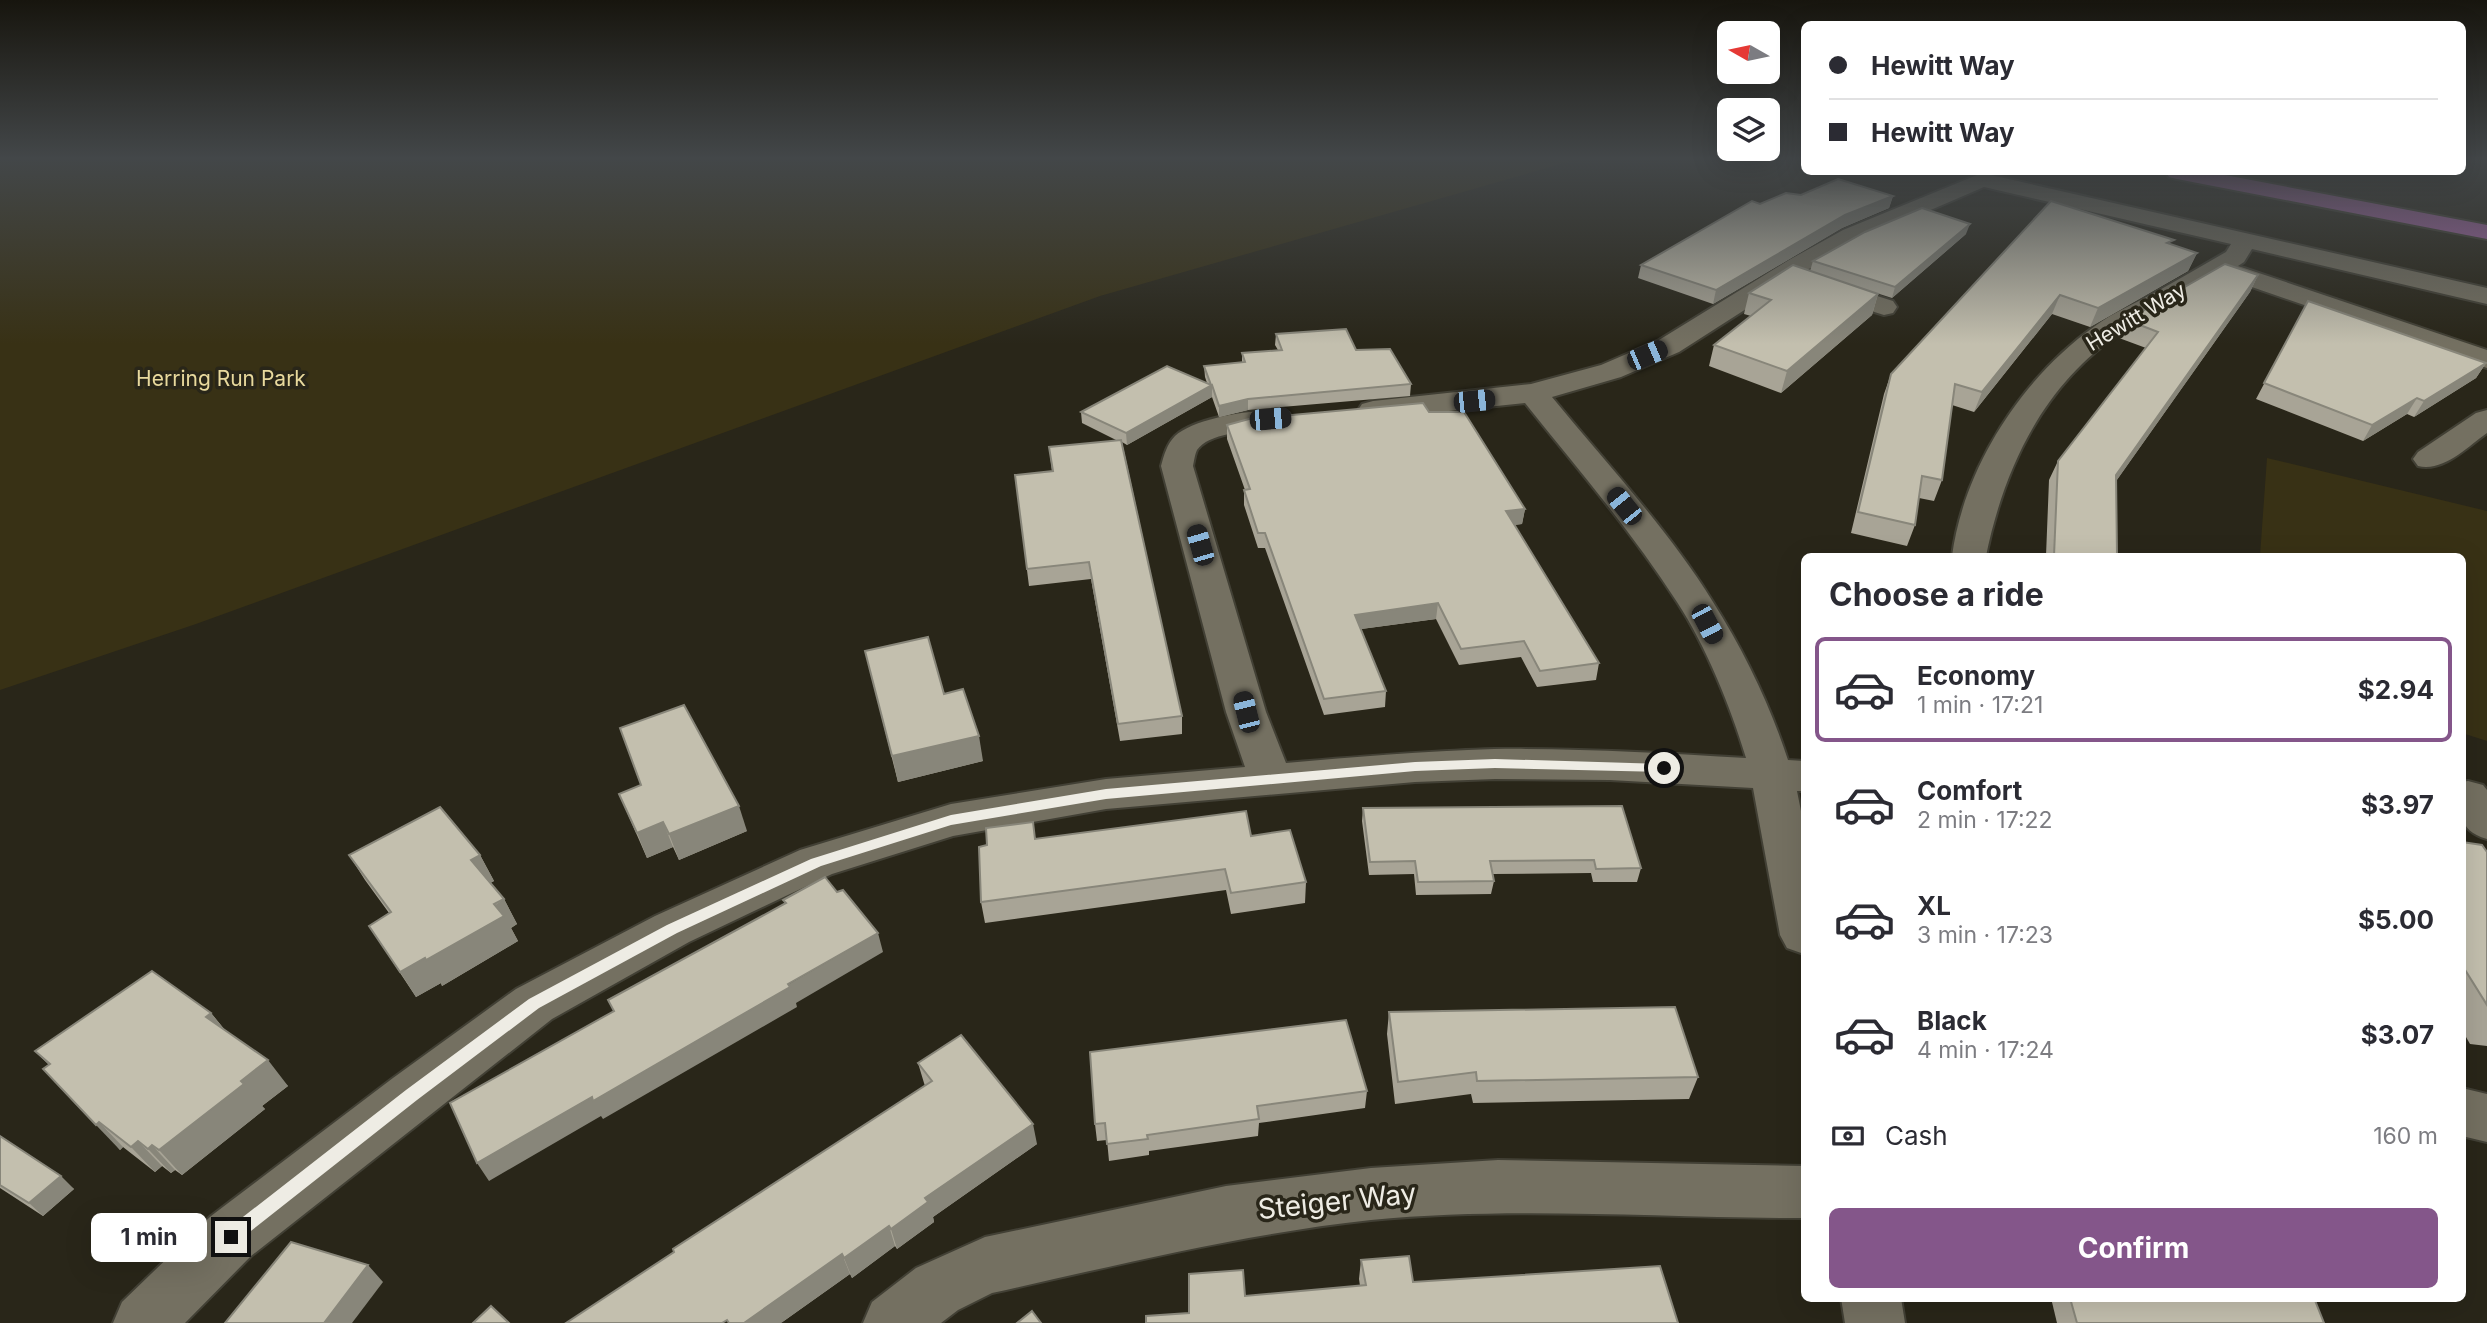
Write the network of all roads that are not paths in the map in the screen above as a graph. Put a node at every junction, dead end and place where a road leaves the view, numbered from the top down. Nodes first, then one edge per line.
1 (1886, 221) edge
2 (2158, 221) edge
3 (2429, 221) edge
4 (2487, 232) edge
5 (2245, 241) junction
6 (2217, 267) junction
7 (1784, 274) junction
8 (2487, 296) edge
9 (1884, 307) dead end
10 (2487, 359) edge
11 (1534, 393) junction
12 (1337, 413) edge
13 (1304, 416) edge
14 (2487, 419) edge
15 (2429, 459) dead end
16 (1970, 553) edge
17 (1788, 775) edge
18 (1271, 780) junction
19 (1801, 905) edge
20 (2466, 1113) edge
21 (2487, 1118) edge
22 (1801, 1192) edge
23 (1872, 1302) edge
24 (143, 1323) edge
25 (893, 1323) edge
26 (1875, 1323) edge

1 - 7 street
2 - 5 street
3 - 4 highway
5 - 6 street, Hewitt Way
5 - 8 street
6 - 10 street
6 - 16 street, Hewitt Way
7 - 9 street
7 - 11 street
11 - 12 street
11 - 17 street
13 - 18 street
14 - 15 street
17 - 18 street
17 - 19 street
18 - 24 street
20 - 21 street
22 - 25 street, Steiger Way
23 - 26 street

